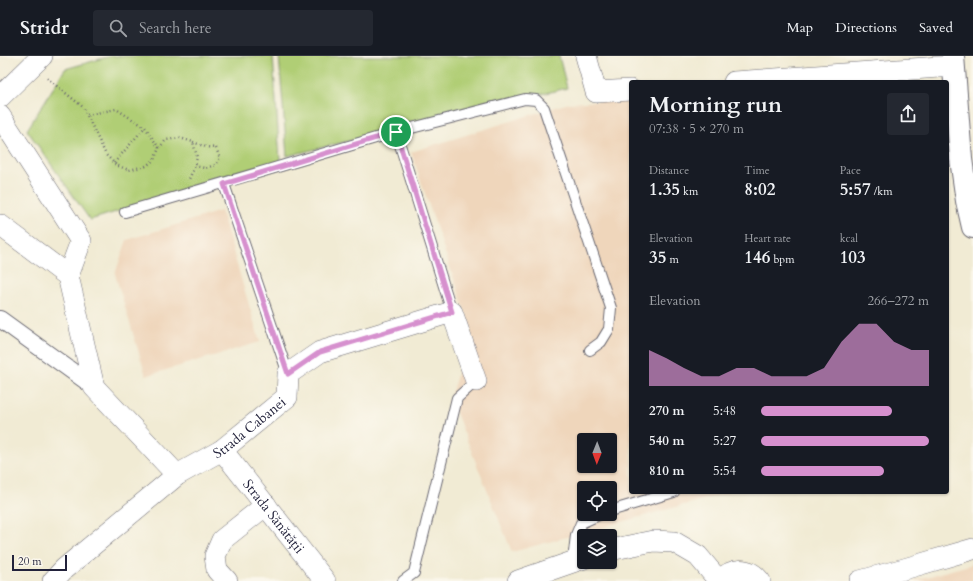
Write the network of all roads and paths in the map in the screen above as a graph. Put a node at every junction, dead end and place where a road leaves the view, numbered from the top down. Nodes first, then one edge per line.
1 (586, 56) edge
2 (37, 61) edge
3 (953, 61) edge
4 (830, 78) edge
5 (786, 80) edge
6 (629, 90) edge
7 (0, 97) edge
8 (87, 115) junction
9 (0, 116) edge
10 (145, 127) junction
11 (396, 132) junction
12 (953, 136) edge
13 (193, 142) junction
14 (159, 148) junction
15 (114, 163) junction
16 (195, 166) junction
17 (224, 184) junction
18 (182, 196) junction
19 (125, 212) dead end
20 (0, 225) edge
21 (973, 227) edge
22 (68, 276) junction
23 (452, 312) junction
24 (0, 319) edge
25 (590, 350) dead end
26 (288, 374) junction
27 (476, 381) joint
28 (94, 387) junction
29 (222, 450) junction
30 (177, 475) junction
31 (667, 494) edge
32 (266, 505) junction
33 (617, 509) edge
34 (585, 521) edge
35 (578, 529) edge
36 (577, 533) edge
37 (577, 543) edge
38 (617, 549) edge
39 (973, 549) edge
40 (577, 560) edge
41 (53, 581) edge
42 (227, 581) edge
43 (326, 581) edge
44 (403, 581) edge
45 (518, 581) edge
46 (719, 581) edge
47 (760, 581) edge
48 (860, 581) edge

1 - 6 street
2 - 7 street
2 - 8 path
3 - 4 street
3 - 12 street
4 - 5 street
8 - 10 path
8 - 15 path
9 - 22 street
10 - 14 path
10 - 15 path
11 - 17 lane
11 - 23 lane
11 - 25 lane
12 - 21 street
13 - 14 path
13 - 16 path
13 - 16 path
14 - 15 path
16 - 18 path
17 - 18 lane
17 - 26 lane
18 - 19 lane
20 - 22 street
22 - 28 street
23 - 26 street
23 - 27 street
24 - 28 street
26 - 29 street, Strada Cabanei
27 - 44 lane
28 - 30 street
29 - 30 street, Strada Cabanei
29 - 32 street, Strada Sănătății
30 - 41 street, Strada Cabanei
31 - 33 lane
32 - 42 street
32 - 43 street, Strada Sănătății
34 - 35 lane
36 - 37 lane
38 - 46 street
39 - 48 street
40 - 45 street
46 - 47 street

